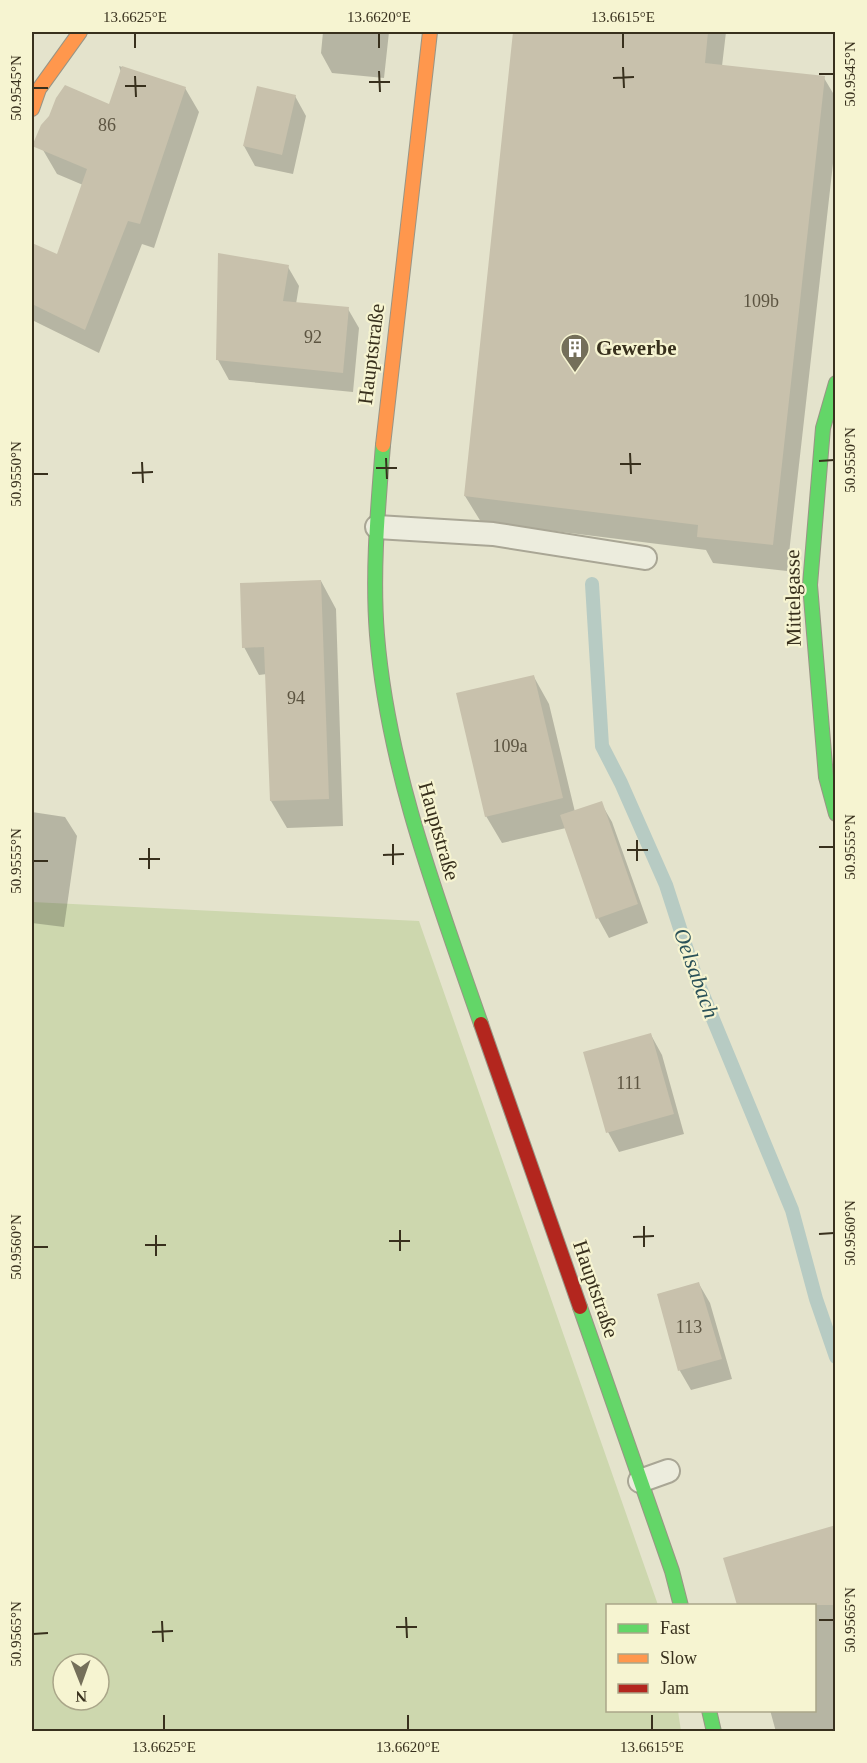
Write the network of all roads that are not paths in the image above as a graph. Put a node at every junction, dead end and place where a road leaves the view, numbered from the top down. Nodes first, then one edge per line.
1 (80, 32) edge
2 (430, 32) edge
3 (32, 109) edge
4 (836, 383) edge
5 (377, 527) junction
6 (645, 558) dead end
7 (836, 814) edge
8 (668, 1471) dead end
9 (640, 1481) junction
10 (681, 1604) edge
11 (709, 1712) edge
12 (714, 1731) edge

1 - 3 main road
2 - 5 main road, Hauptstraße
4 - 7 main road, Mittelgasse
5 - 6 lane
5 - 9 main road, Hauptstraße
8 - 9 lane
9 - 10 main road, Hauptstraße
11 - 12 main road

